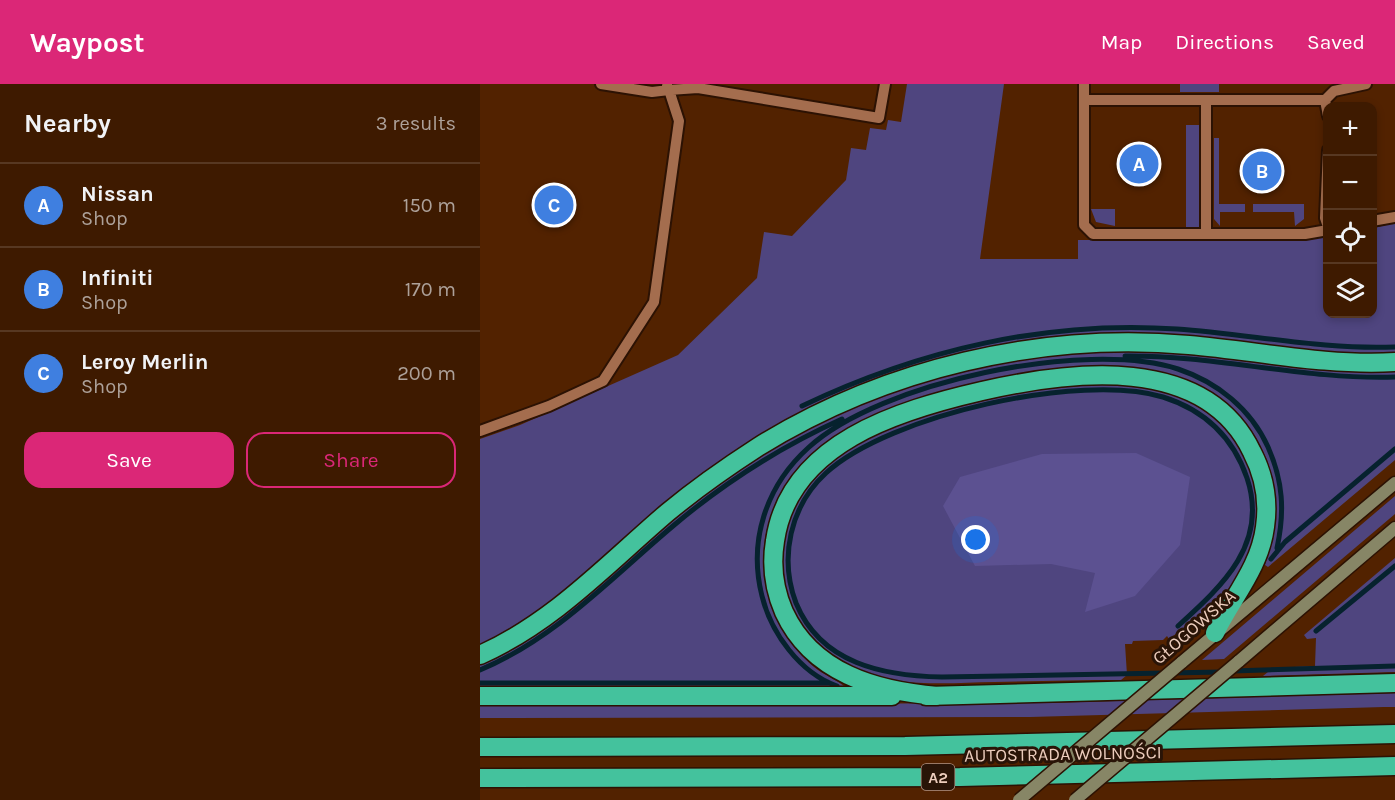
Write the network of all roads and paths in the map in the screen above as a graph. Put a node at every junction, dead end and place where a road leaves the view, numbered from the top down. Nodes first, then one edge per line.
1 (601, 84) edge
2 (885, 84) edge
3 (1084, 84) edge
4 (1366, 84) edge
5 (668, 87) edge
6 (1333, 87) edge
7 (1084, 100) junction
8 (1325, 100) joint
9 (1206, 101) junction
10 (1328, 156) edge
11 (1325, 210) edge
12 (1395, 217) edge
13 (1377, 220) edge
14 (1323, 229) edge
15 (1206, 234) junction
16 (1395, 362) edge
17 (480, 430) edge
18 (1395, 483) edge
19 (1395, 528) edge
20 (1215, 633) junction
21 (480, 655) edge
22 (1395, 683) edge
23 (480, 696) edge
24 (938, 696) junction
25 (1395, 734) edge
26 (480, 747) edge
27 (1395, 766) edge
28 (480, 778) edge
29 (1019, 800) edge
30 (1075, 800) edge

1 - 5 lane
2 - 5 lane
3 - 7 lane
4 - 6 lane
5 - 17 lane
6 - 8 lane
7 - 9 lane
7 - 15 lane
8 - 9 lane
9 - 15 lane
10 - 11 lane
12 - 13 lane
14 - 15 lane
16 - 21 highway
18 - 20 main road, GŁOGOWSKA
19 - 30 main road, bridge
20 - 24 highway
20 - 29 main road, GŁOGOWSKA, bridge
22 - 24 highway
23 - 24 highway
25 - 26 highway, AUTOSTRADA WOLNOŚCI / A2
27 - 28 highway, AUTOSTRADA WOLNOŚCI / A2

